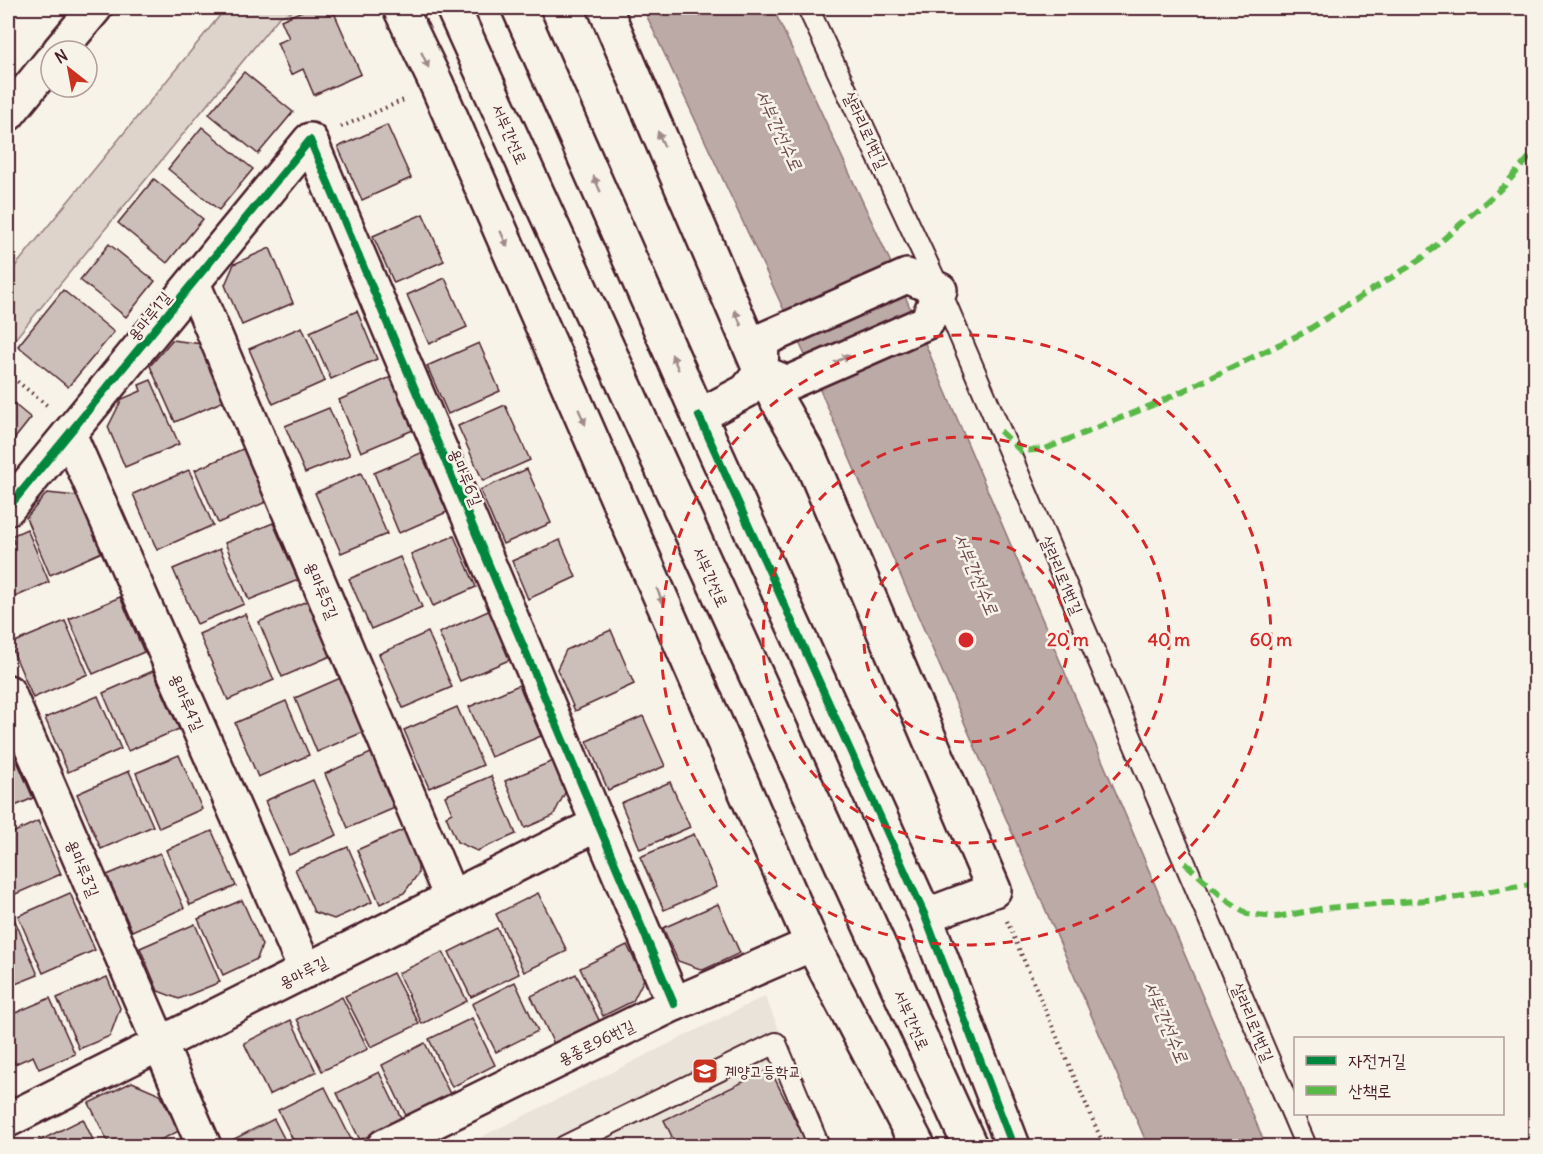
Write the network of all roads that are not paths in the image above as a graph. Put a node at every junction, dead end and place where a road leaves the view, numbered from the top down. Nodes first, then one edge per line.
1 (95, 8) edge
2 (400, 8) edge
3 (453, 8) edge
4 (519, 8) edge
5 (605, 8) edge
6 (808, 8) edge
7 (69, 39) edge
8 (39, 76) edge
9 (8, 114) edge
10 (310, 140) joint
11 (193, 283) junction
12 (940, 290) junction
13 (774, 378) junction
14 (699, 416) junction
15 (69, 434) junction
16 (8, 508) edge
17 (8, 692) edge
18 (598, 824) junction
19 (451, 897) junction
20 (926, 916) junction
21 (812, 944) junction
22 (306, 971) junction
23 (674, 1004) junction
24 (159, 1044) junction
25 (10, 1113) edge
26 (204, 1146) edge
27 (384, 1146) edge
28 (565, 1146) edge
29 (819, 1146) edge
30 (918, 1146) edge
31 (970, 1146) edge
32 (1013, 1146) edge
33 (1306, 1146) edge

1 - 7 street
2 -> 21 street
3 - 31 street, 서부간선로
14 -> 4 street
13 -> 5 street
6 - 12 lane, 살라리로1번길
8 - 9 street
10 - 11 street, 용마루1길
10 - 18 street, 용마루6길
11 - 15 street, 용마루1길
11 - 19 street, 용마루5길
13 -> 12 street
12 - 13 street
12 - 33 lane, 살라리로1번길
13 - 14 street
13 - 20 street
14 - 20 street
15 - 16 street, 용마루1길
15 - 22 street, 용마루4길
17 - 24 street, 용마루3길
18 - 19 street, 용마루길
18 - 23 street, 용마루6길
19 - 22 street, 용마루길
20 - 32 street
21 - 23 street, 용종로96번길
21 - 30 street
22 - 24 street, 용마루길
23 - 27 street, 용종로96번길
24 - 25 street, 용마루길
24 - 26 street, 용마루3길
28 - 29 lane

